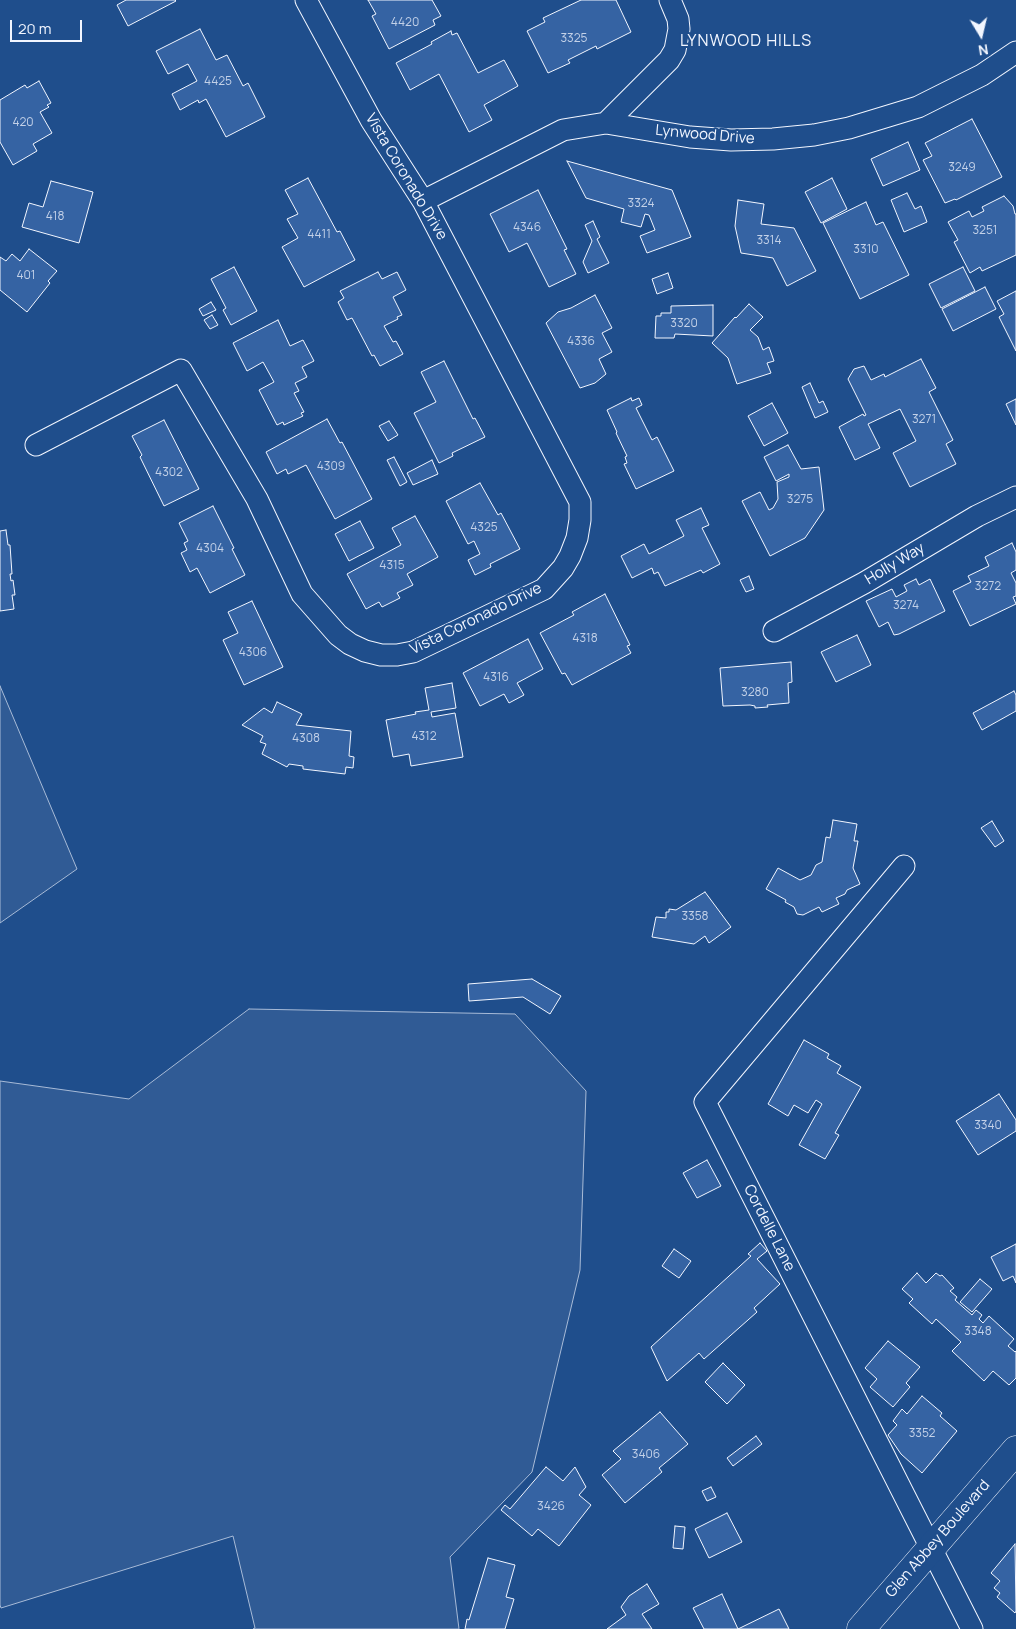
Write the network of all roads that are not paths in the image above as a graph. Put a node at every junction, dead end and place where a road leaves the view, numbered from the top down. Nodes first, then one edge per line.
1 (306, 0) edge
2 (670, 0) edge
3 (1016, 52) edge
4 (606, 123) junction
5 (423, 201) junction
6 (36, 445) dead end
7 (1016, 497) edge
8 (774, 631) dead end
9 (904, 866) dead end
10 (1016, 1450) edge
11 (931, 1547) junction
12 (861, 1629) edge
13 (972, 1629) edge

1 - 5 street, Vista Coronado Drive
2 - 4 street
3 - 4 street, Lynwood Drive
4 - 5 street, Lynwood Drive
5 - 6 street, Vista Coronado Drive
7 - 8 street, Holly Way
9 - 11 street, Cordelle Lane
10 - 11 street, Glen Abbey Boulevard
11 - 12 street, Glen Abbey Boulevard
11 - 13 street, Cordelle Lane

